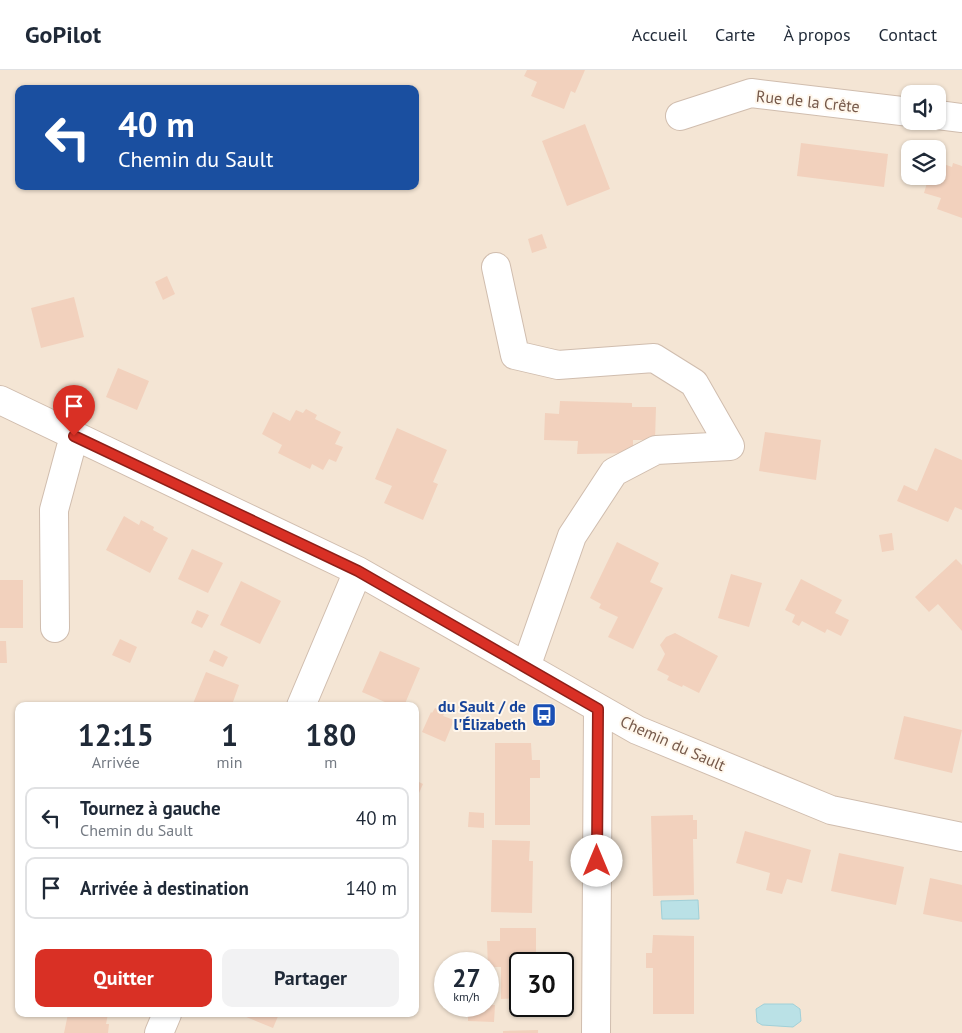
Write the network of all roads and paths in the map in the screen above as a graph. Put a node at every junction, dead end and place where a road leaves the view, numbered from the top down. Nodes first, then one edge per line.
1 (901, 111) edge
2 (680, 116) dead end
3 (946, 116) edge
4 (962, 118) edge
5 (496, 267) dead end
6 (0, 400) edge
7 (74, 436) junction
8 (358, 571) junction
9 (55, 628) dead end
10 (526, 667) junction
11 (303, 702) edge
12 (598, 709) junction
13 (962, 837) edge
14 (166, 1017) edge
15 (159, 1033) edge
16 (596, 1033) edge

1 - 2 street, Rue de la Crête
3 - 4 street
5 - 10 street
6 - 7 street, Chemin du Sault
7 - 8 street, Chemin du Sault
7 - 9 street
8 - 10 street, Chemin du Sault
8 - 11 street
10 - 12 street, Chemin du Sault
12 - 13 street, Chemin du Sault
12 - 16 street
14 - 15 street

